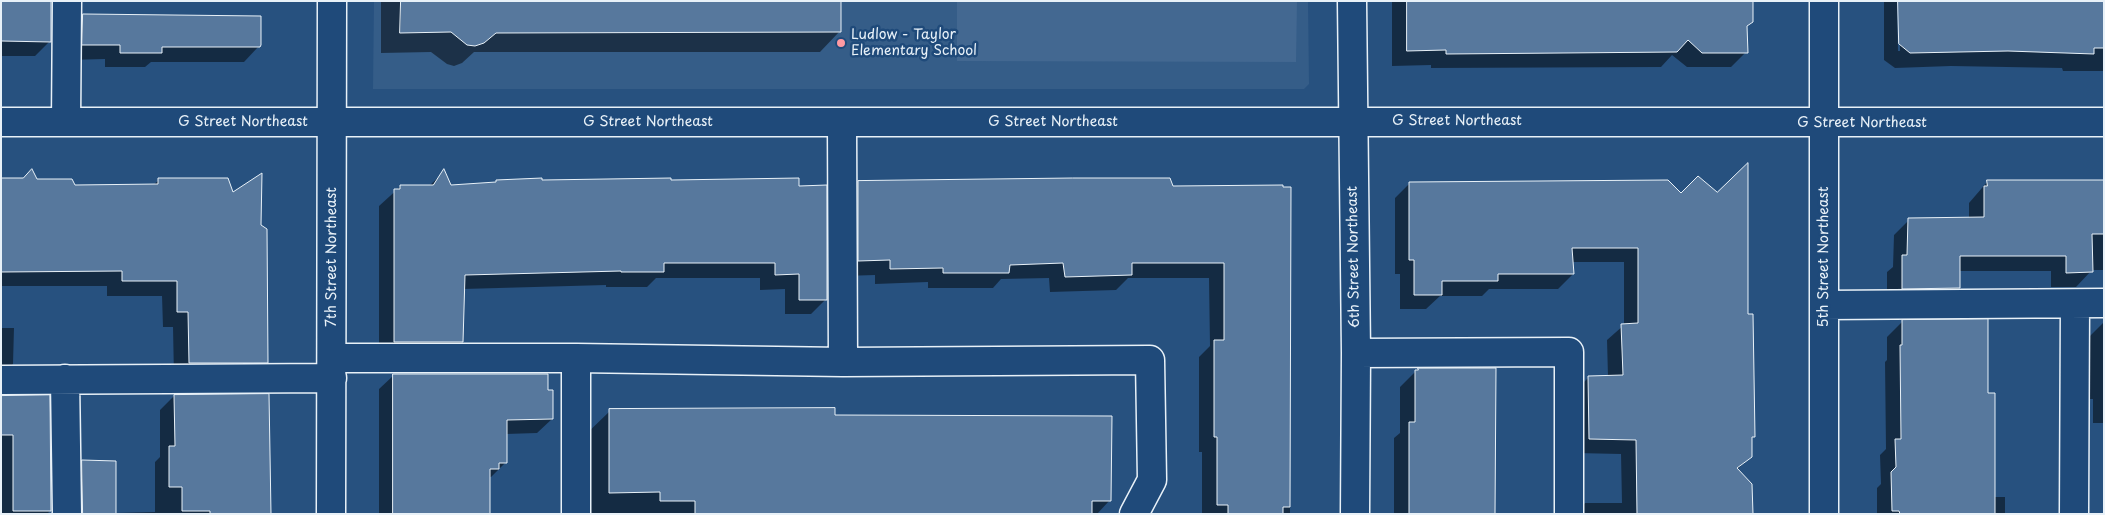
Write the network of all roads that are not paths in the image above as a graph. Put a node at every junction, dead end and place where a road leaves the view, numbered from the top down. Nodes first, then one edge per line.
1 (66, 1) edge
2 (332, 1) edge
3 (1352, 1) edge
4 (1824, 1) edge
5 (1352, 121) junction
6 (1, 122) edge
7 (66, 122) junction
8 (332, 122) junction
9 (2104, 122) edge
10 (842, 123) junction
11 (1824, 123) junction
12 (2104, 303) edge
13 (2075, 304) junction
14 (1824, 305) junction
15 (1356, 353) junction
16 (576, 358) junction
17 (843, 362) junction
18 (332, 368) junction
19 (65, 379) junction
20 (1, 380) edge
21 (66, 514) edge
22 (331, 514) edge
23 (576, 514) edge
24 (1134, 514) edge
25 (1355, 514) edge
26 (1568, 514) edge
27 (1824, 514) edge
28 (2074, 514) edge

1 - 7 street
2 - 8 street, 7th Street Northeast
3 - 5 street, 6th Street Northeast
4 - 11 street, 5th Street Northeast
5 - 10 street, G Street Northeast
5 - 11 street, G Street Northeast
5 - 15 street, 6th Street Northeast
6 - 7 street, G Street Northeast
7 - 8 street, G Street Northeast
8 - 10 street, G Street Northeast
8 - 18 street, 7th Street Northeast
9 - 11 street, G Street Northeast
10 - 17 street
11 - 14 street, 5th Street Northeast
12 - 13 street
13 - 14 street
13 - 28 street
14 - 27 street, 5th Street Northeast
15 - 25 street, 6th Street Northeast
15 - 26 street
16 - 17 street
16 - 18 street
16 - 23 street
17 - 24 street
18 - 19 street
18 - 22 street, 7th Street Northeast
19 - 20 street
19 - 21 street

